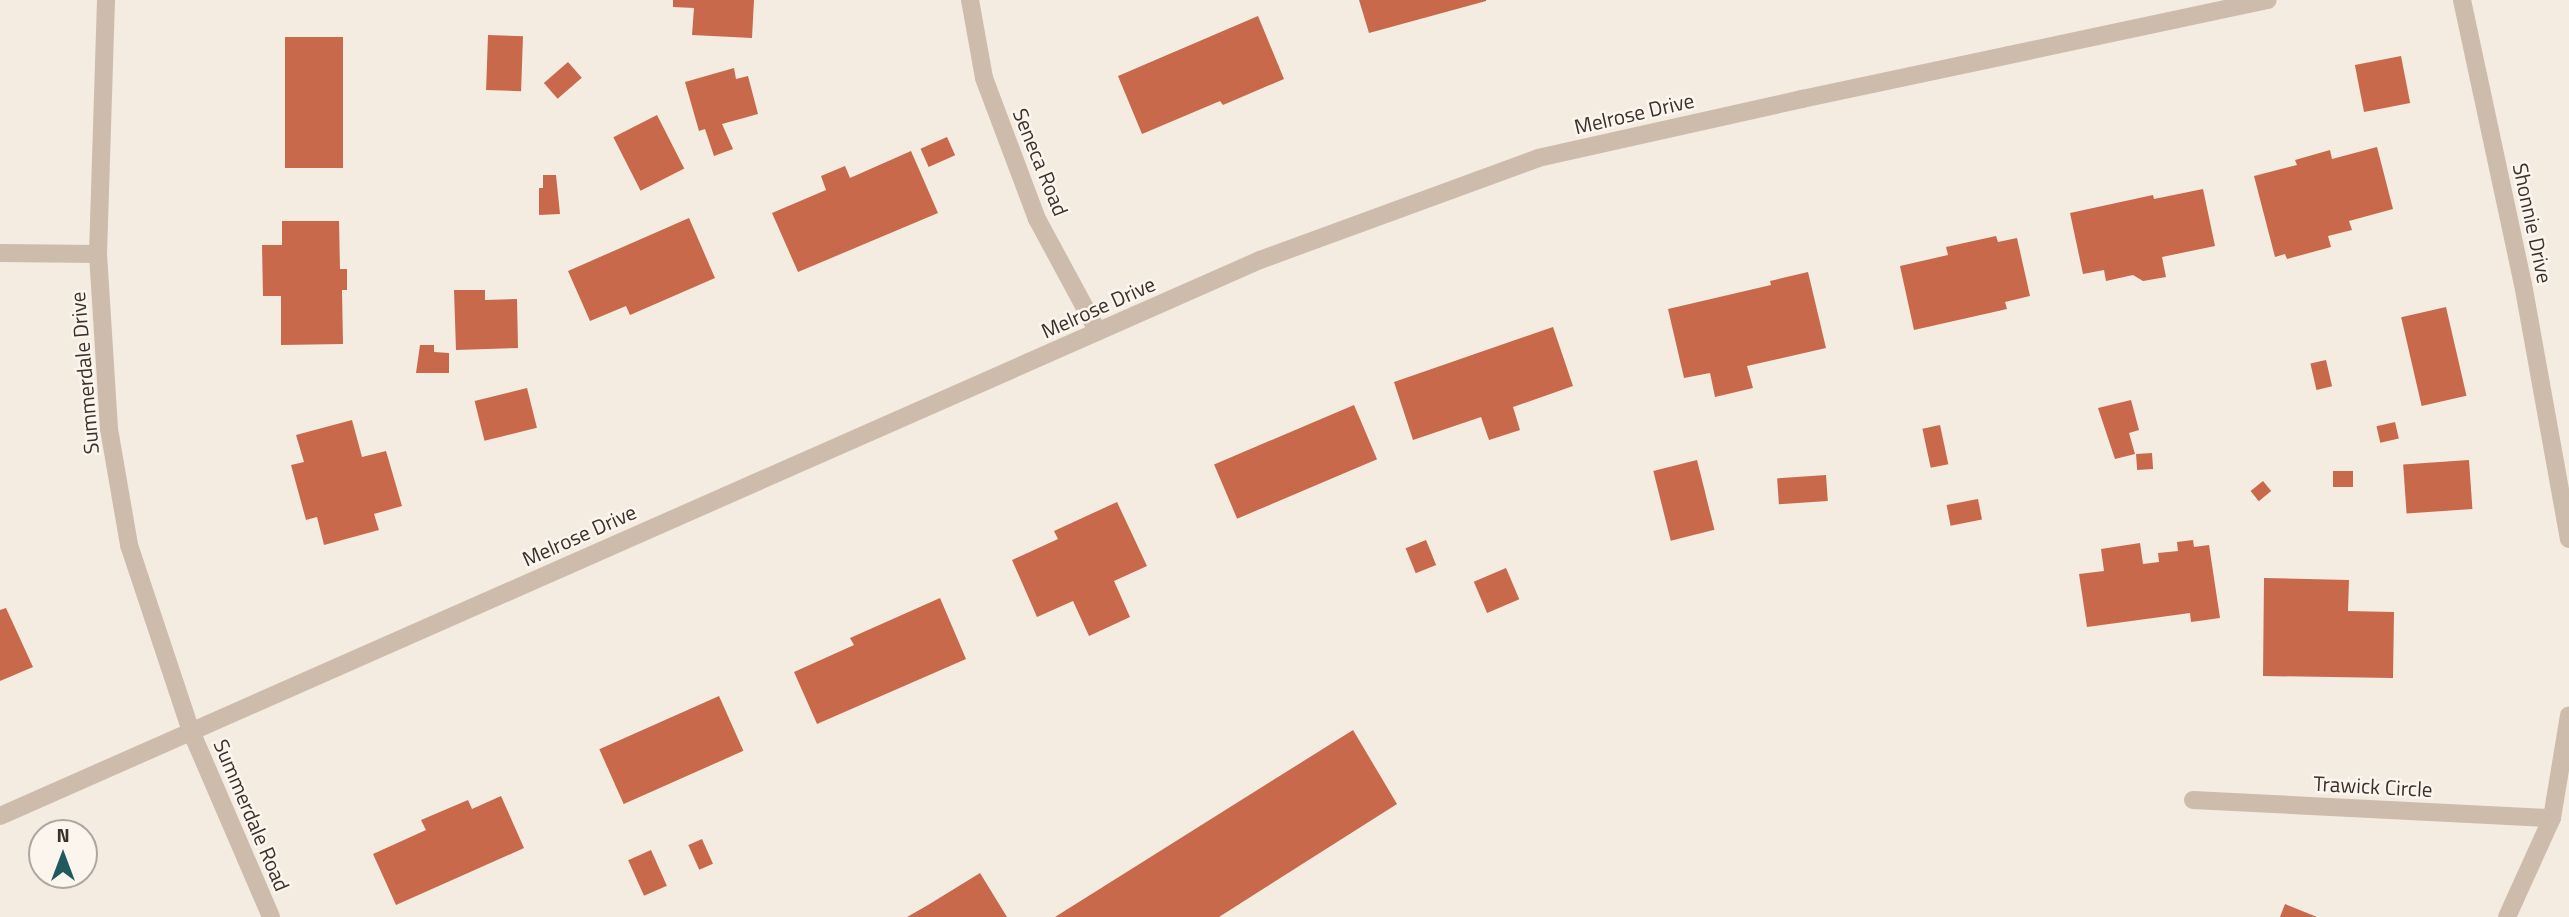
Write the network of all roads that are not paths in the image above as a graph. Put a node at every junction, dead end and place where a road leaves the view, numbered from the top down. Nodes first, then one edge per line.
1 (106, 0) edge
2 (970, 0) edge
3 (2268, 0) edge
4 (2462, 0) edge
5 (0, 253) edge
6 (98, 254) junction
7 (1098, 331) junction
8 (2569, 539) edge
9 (2569, 715) edge
10 (191, 732) junction
11 (2193, 800) dead end
12 (0, 816) edge
13 (2552, 818) junction
14 (271, 917) edge
15 (2507, 917) edge

1 - 6 street, Summerdale Drive
2 - 7 street, Seneca Road
3 - 7 street, Melrose Drive
4 - 8 street, Shonnie Drive
5 - 6 street
6 - 10 street, Summerdale Drive
7 - 10 street, Melrose Drive
9 - 13 street
10 - 12 street, Melrose Drive
10 - 14 street, Summerdale Road
11 - 13 street, Trawick Circle
13 - 15 street

